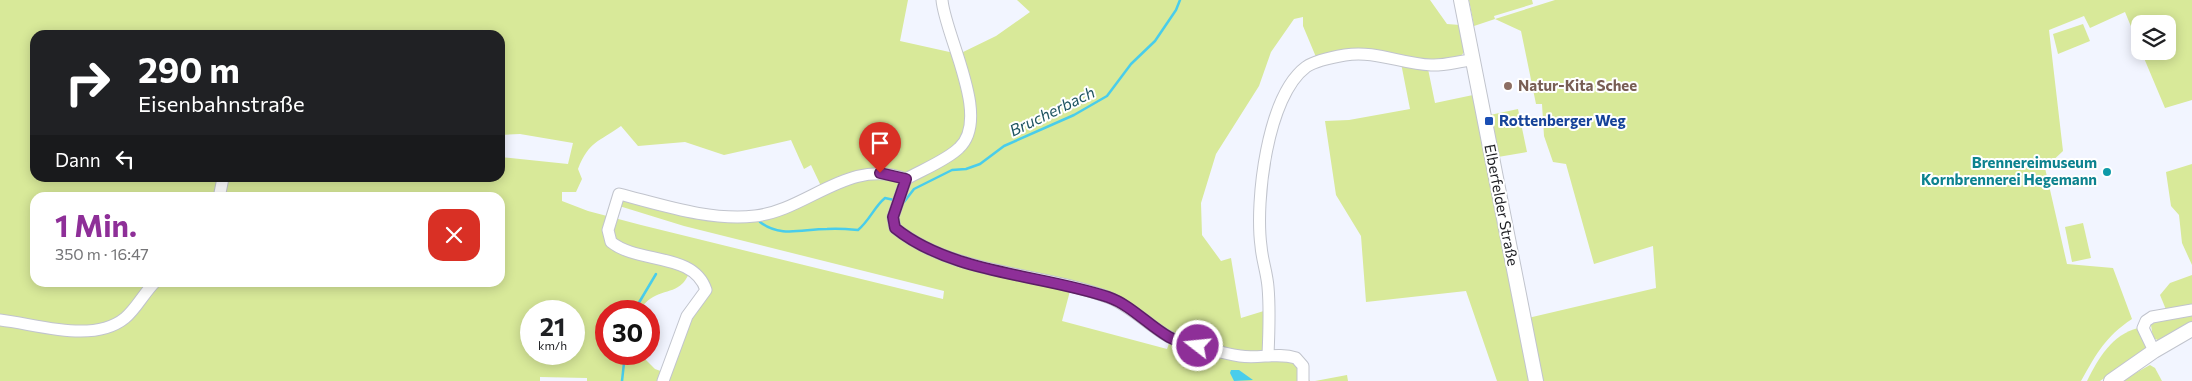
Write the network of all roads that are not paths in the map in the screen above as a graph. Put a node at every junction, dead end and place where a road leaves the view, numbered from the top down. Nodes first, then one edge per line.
1 (942, 0) edge
2 (1462, 0) edge
3 (1472, 60) junction
4 (906, 179) junction
5 (151, 287) edge
6 (2192, 310) edge
7 (0, 320) edge
8 (2192, 329) edge
9 (2154, 351) junction
10 (1268, 355) junction
11 (1304, 377) edge
12 (663, 381) edge
13 (1536, 381) edge
14 (2111, 381) edge

1 - 4 street
2 - 3 main road, Elberfelder Straße
3 - 10 street
3 - 13 main road, Elberfelder Straße
4 - 10 street
4 - 12 street
5 - 7 street
6 - 9 street
8 - 9 main road
9 - 14 main road
10 - 11 street

